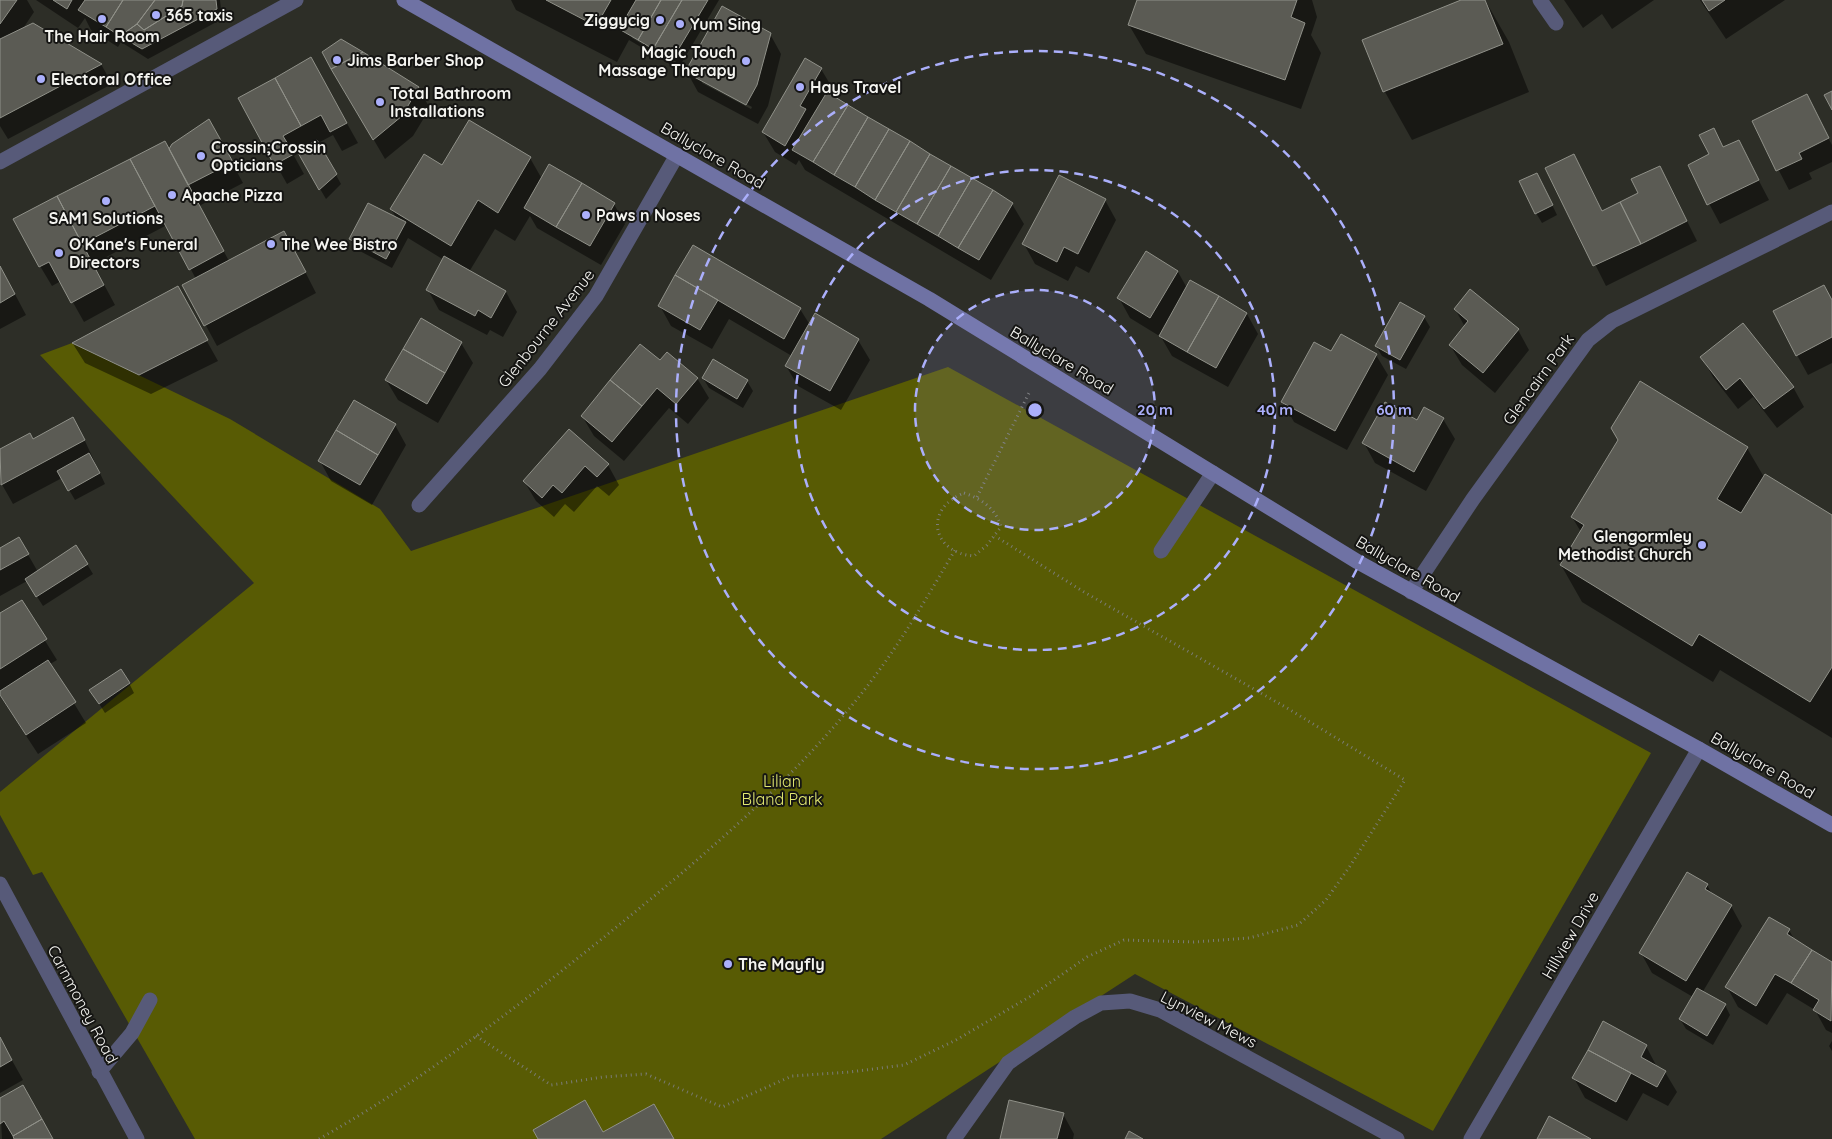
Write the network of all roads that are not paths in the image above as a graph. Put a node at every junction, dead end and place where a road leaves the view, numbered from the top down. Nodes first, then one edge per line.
1 (296, 0) edge
2 (404, 0) edge
3 (1540, 0) edge
4 (1556, 23) dead end
5 (677, 155) junction
6 (0, 162) edge
7 (1832, 212) edge
8 (1213, 473) junction
9 (418, 505) dead end
10 (1161, 551) dead end
11 (1411, 592) junction
12 (1699, 749) junction
13 (1832, 825) edge
14 (2, 894) edge
15 (150, 1000) dead end
16 (99, 1072) junction
17 (137, 1139) edge
18 (954, 1139) edge
19 (1397, 1139) edge
20 (1471, 1139) edge

1 - 6 street
2 - 5 main road, Ballyclare Road
3 - 4 street
5 - 8 main road, Ballyclare Road
5 - 9 street, Glenbourne Avenue
7 - 11 street, Glencairn Park
8 - 10 street
8 - 11 main road, Ballyclare Road
11 - 12 main road, Ballyclare Road
12 - 13 main road, Ballyclare Road
12 - 20 street, Hillview Drive
14 - 16 street, Carnmoney Road
15 - 16 street
16 - 17 street, Carnmoney Road
18 - 19 street, Lynview Mews

